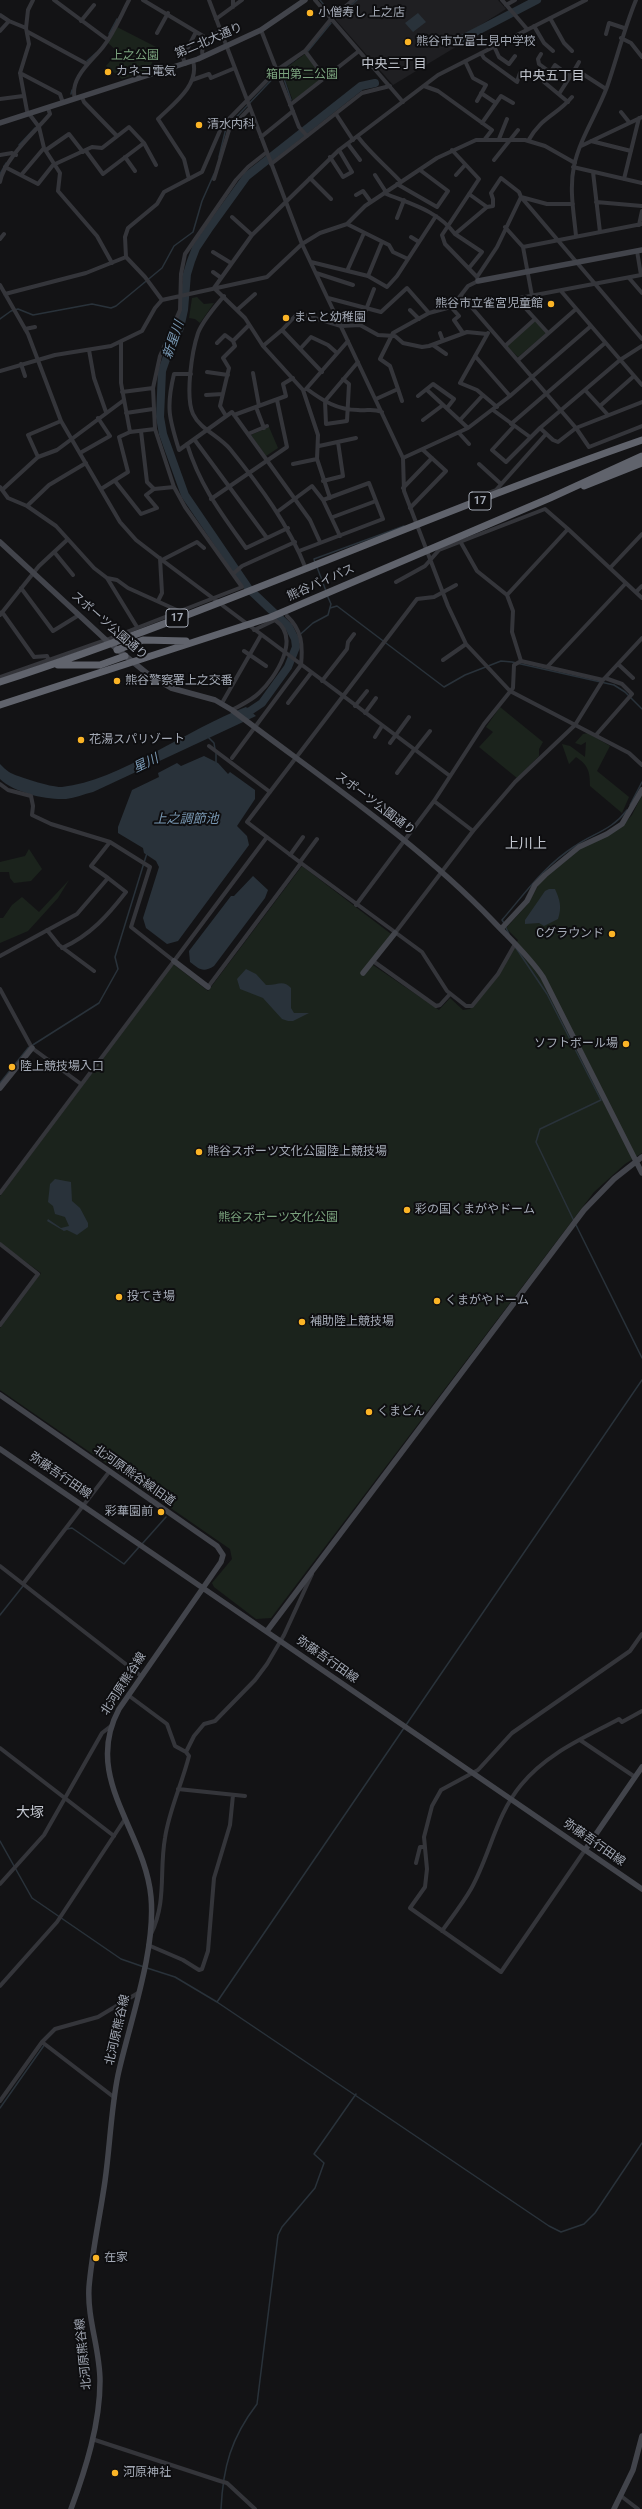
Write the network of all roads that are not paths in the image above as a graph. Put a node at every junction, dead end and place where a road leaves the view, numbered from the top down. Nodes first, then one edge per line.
1 (33, 0) edge
2 (54, 0) edge
3 (129, 0) edge
4 (143, 0) edge
5 (209, 0) edge
6 (233, 0) edge
7 (242, 0) edge
8 (305, 0) edge
9 (315, 0) edge
10 (353, 0) edge
11 (502, 0) edge
12 (515, 0) edge
13 (586, 0) edge
14 (636, 0) edge
15 (94, 5) dead end
16 (508, 6) junction
17 (233, 7) junction
18 (168, 13) junction
19 (0, 15) edge
20 (550, 18) junction
21 (216, 19) junction
22 (330, 19) junction
23 (9, 21) junction
24 (81, 22) junction
25 (534, 26) junction
26 (624, 28) junction
27 (527, 29) junction
28 (27, 30) junction
29 (261, 30) junction
30 (0, 31) edge
31 (220, 31) junction
32 (196, 32) junction
33 (157, 34) dead end
34 (606, 34) dead end
35 (621, 38) junction
36 (208, 39) junction
37 (108, 40) junction
38 (494, 46) junction
39 (226, 47) junction
40 (305, 51) junction
41 (359, 51) junction
42 (553, 51) dead end
43 (572, 51) dead end
44 (481, 53) junction
45 (541, 54) dead end
46 (515, 56) dead end
47 (203, 57) junction
48 (642, 57) edge
49 (193, 61) junction
50 (465, 61) junction
51 (579, 62) dead end
52 (87, 64) junction
53 (184, 64) junction
54 (235, 68) junction
55 (575, 69) junction
56 (277, 71) junction
57 (550, 72) junction
58 (20, 73) junction
59 (520, 73) dead end
60 (570, 76) junction
61 (325, 78) junction
62 (192, 80) junction
63 (390, 86) junction
64 (424, 86) junction
65 (606, 89) junction
66 (481, 93) junction
67 (559, 94) junction
68 (23, 96) junction
69 (82, 97) junction
70 (572, 97) dead end
71 (0, 99) edge
72 (75, 99) junction
73 (477, 100) dead end
74 (247, 102) junction
75 (403, 102) junction
76 (568, 102) junction
77 (63, 103) junction
78 (496, 103) junction
79 (513, 103) dead end
80 (290, 105) junction
81 (48, 108) junction
82 (250, 108) junction
83 (293, 111) junction
84 (621, 112) dead end
85 (30, 114) junction
86 (336, 114) junction
87 (641, 118) edge
88 (507, 119) dead end
89 (629, 122) junction
90 (0, 123) edge
91 (482, 123) junction
92 (38, 127) junction
93 (518, 130) dead end
94 (117, 136) junction
95 (307, 136) junction
96 (261, 137) junction
97 (358, 137) junction
98 (485, 139) junction
99 (499, 139) junction
100 (511, 139) junction
101 (353, 140) junction
102 (528, 141) junction
103 (591, 141) junction
104 (144, 143) junction
105 (348, 144) junction
106 (581, 146) junction
107 (45, 149) junction
108 (339, 150) junction
109 (452, 150) junction
110 (85, 151) junction
111 (631, 151) junction
112 (267, 152) junction
113 (0, 155) edge
114 (16, 155) junction
115 (125, 157) junction
116 (330, 158) junction
117 (360, 160) dead end
118 (494, 160) dead end
119 (56, 164) junction
120 (271, 164) junction
121 (156, 165) dead end
122 (465, 165) junction
123 (574, 165) junction
124 (5, 167) junction
125 (420, 170) junction
126 (135, 171) dead end
127 (593, 172) junction
128 (22, 174) junction
129 (375, 175) dead end
130 (456, 175) dead end
131 (310, 178) junction
132 (189, 179) junction
133 (214, 179) dead end
134 (624, 179) junction
135 (0, 182) edge
136 (399, 183) junction
137 (642, 184) edge
138 (385, 193) junction
139 (469, 194) junction
140 (356, 195) dead end
141 (521, 197) junction
142 (331, 199) dead end
143 (404, 200) junction
144 (286, 202) junction
145 (371, 202) junction
146 (596, 202) junction
147 (573, 204) junction
148 (642, 206) edge
149 (487, 207) junction
150 (642, 211) edge
151 (436, 216) junction
152 (232, 217) dead end
153 (397, 218) dead end
154 (347, 224) junction
155 (448, 224) junction
156 (640, 225) edge
157 (505, 227) junction
158 (600, 232) junction
159 (364, 233) junction
160 (4, 234) dead end
161 (455, 234) junction
162 (252, 235) junction
163 (576, 236) junction
164 (411, 237) dead end
165 (0, 239) edge
166 (557, 241) junction
167 (382, 242) junction
168 (419, 242) junction
169 (302, 244) junction
170 (523, 247) junction
171 (640, 251) edge
172 (213, 252) dead end
173 (126, 257) junction
174 (408, 259) junction
175 (311, 262) junction
176 (576, 262) junction
177 (112, 263) junction
178 (231, 263) junction
179 (469, 268) junction
180 (347, 271) junction
181 (527, 271) junction
182 (213, 272) dead end
183 (316, 273) junction
184 (641, 275) edge
185 (368, 276) junction
186 (220, 277) junction
187 (629, 278) junction
188 (477, 279) junction
189 (353, 285) dead end
190 (595, 285) junction
191 (0, 286) edge
192 (214, 288) junction
193 (374, 289) dead end
194 (561, 291) junction
195 (642, 293) edge
196 (5, 294) junction
197 (255, 294) dead end
198 (461, 295) junction
199 (224, 296) junction
200 (532, 296) junction
201 (180, 297) junction
202 (328, 298) junction
203 (517, 299) junction
204 (162, 300) junction
205 (451, 307) junction
206 (472, 307) junction
207 (366, 308) junction
208 (576, 309) junction
209 (237, 310) junction
210 (410, 310) dead end
211 (429, 313) junction
212 (419, 319) junction
213 (535, 319) junction
214 (249, 325) junction
215 (341, 326) junction
216 (360, 326) junction
217 (590, 326) junction
218 (35, 327) dead end
219 (25, 329) junction
220 (490, 329) junction
221 (282, 330) junction
222 (440, 333) dead end
223 (463, 333) junction
224 (548, 333) junction
225 (487, 334) junction
226 (391, 336) junction
227 (642, 340) edge
228 (233, 341) junction
229 (348, 341) junction
230 (443, 341) junction
231 (121, 342) junction
232 (605, 343) junction
233 (217, 344) dead end
234 (433, 345) junction
235 (263, 346) junction
236 (505, 346) junction
237 (642, 346) edge
238 (300, 349) junction
239 (89, 350) junction
240 (337, 353) junction
241 (446, 354) dead end
242 (475, 356) junction
243 (37, 360) junction
244 (518, 360) junction
245 (620, 360) junction
246 (358, 362) junction
247 (21, 364) junction
248 (0, 371) edge
249 (207, 372) dead end
250 (322, 372) junction
251 (253, 373) dead end
252 (191, 374) junction
253 (228, 374) junction
254 (25, 376) dead end
255 (634, 376) junction
256 (293, 378) junction
257 (532, 378) junction
258 (343, 379) junction
259 (642, 386) edge
260 (153, 388) junction
261 (398, 389) junction
262 (305, 390) junction
263 (427, 390) junction
264 (585, 390) junction
265 (122, 392) junction
266 (223, 394) junction
267 (546, 394) junction
268 (206, 395) dead end
269 (483, 395) junction
270 (418, 396) dead end
271 (510, 396) junction
272 (376, 399) junction
273 (124, 400) junction
274 (277, 400) junction
275 (325, 401) junction
276 (402, 401) dead end
277 (642, 402) edge
278 (443, 404) junction
279 (257, 406) junction
280 (600, 406) junction
281 (497, 407) junction
282 (447, 408) junction
283 (348, 409) junction
284 (154, 410) junction
285 (493, 410) junction
286 (561, 410) junction
287 (106, 412) junction
288 (382, 412) junction
289 (126, 413) junction
290 (234, 415) junction
291 (608, 415) junction
292 (226, 416) junction
293 (98, 418) junction
294 (423, 420) dead end
295 (460, 420) junction
296 (61, 421) junction
297 (512, 425) junction
298 (642, 426) edge
299 (468, 428) junction
300 (540, 428) junction
301 (576, 428) junction
302 (155, 429) junction
303 (208, 430) junction
304 (141, 431) junction
305 (130, 432) junction
306 (459, 433) junction
307 (248, 434) junction
308 (546, 434) junction
309 (530, 437) junction
310 (356, 438) dead end
311 (72, 439) junction
312 (194, 439) junction
313 (642, 440) edge
314 (338, 442) junction
315 (187, 444) junction
316 (469, 444) dead end
317 (319, 446) junction
318 (423, 450) junction
319 (80, 453) junction
320 (642, 456) edge
321 (38, 457) junction
322 (403, 458) junction
323 (432, 458) junction
324 (266, 459) junction
325 (318, 459) junction
326 (86, 463) junction
327 (642, 463) edge
328 (293, 464) dead end
329 (479, 464) dead end
330 (247, 473) junction
331 (115, 481) junction
332 (323, 481) junction
333 (501, 484) junction
334 (229, 486) junction
335 (174, 487) junction
336 (1, 488) edge
337 (403, 488) junction
338 (101, 489) junction
339 (154, 489) junction
340 (330, 498) junction
341 (550, 498) junction
342 (210, 499) junction
343 (295, 499) junction
344 (323, 500) junction
345 (376, 501) junction
346 (27, 506) junction
347 (410, 508) junction
348 (277, 512) junction
349 (333, 517) junction
350 (416, 525) junction
351 (288, 528) junction
352 (568, 529) junction
353 (642, 534) edge
354 (340, 536) junction
355 (266, 538) junction
356 (67, 540) junction
357 (460, 541) junction
358 (0, 542) edge
359 (295, 542) junction
360 (320, 542) junction
361 (204, 548) dead end
362 (426, 549) junction
363 (299, 551) junction
364 (55, 553) junction
365 (161, 559) junction
366 (431, 561) junction
367 (610, 568) junction
368 (306, 569) junction
369 (34, 573) junction
370 (234, 573) junction
371 (73, 575) dead end
372 (107, 578) junction
373 (396, 582) dead end
374 (626, 583) junction
375 (456, 585) dead end
376 (642, 586) edge
377 (21, 588) junction
378 (443, 592) junction
379 (636, 592) junction
380 (507, 595) junction
381 (213, 598) junction
382 (642, 598) edge
383 (158, 601) junction
384 (219, 603) junction
385 (180, 612) junction
386 (1, 614) edge
387 (285, 614) junction
388 (79, 615) junction
389 (247, 624) junction
390 (137, 627) junction
391 (254, 630) junction
392 (354, 634) dead end
393 (261, 635) junction
394 (211, 637) junction
395 (642, 638) edge
396 (108, 641) junction
397 (466, 644) junction
398 (117, 650) junction
399 (244, 651) dead end
400 (285, 652) junction
401 (125, 656) junction
402 (250, 656) junction
403 (443, 660) dead end
404 (52, 662) junction
405 (132, 662) junction
406 (520, 662) junction
407 (618, 664) junction
408 (301, 665) junction
409 (266, 666) dead end
410 (548, 666) junction
411 (311, 672) junction
412 (0, 677) edge
413 (633, 678) dead end
414 (604, 680) junction
415 (322, 681) junction
416 (0, 682) edge
417 (367, 691) dead end
418 (510, 691) junction
419 (343, 697) junction
420 (376, 698) dead end
421 (222, 703) junction
422 (288, 703) dead end
423 (0, 705) edge
424 (356, 706) junction
425 (232, 710) junction
426 (365, 713) junction
427 (409, 717) dead end
428 (574, 725) junction
429 (253, 726) junction
430 (382, 726) junction
431 (430, 731) dead end
432 (375, 736) dead end
433 (396, 736) junction
434 (596, 736) junction
435 (390, 743) dead end
436 (209, 746) dead end
437 (415, 750) junction
438 (232, 758) dead end
439 (296, 758) junction
440 (642, 765) edge
441 (397, 773) dead end
442 (450, 776) junction
443 (0, 784) edge
444 (642, 790) edge
445 (270, 792) junction
446 (434, 801) junction
447 (473, 831) junction
448 (267, 837) junction
449 (303, 837) dead end
450 (317, 839) dead end
451 (405, 840) junction
452 (110, 842) junction
453 (290, 855) junction
454 (301, 863) junction
455 (442, 870) junction
456 (108, 878) junction
457 (356, 905) junction
458 (501, 929) junction
459 (47, 930) junction
460 (395, 933) junction
461 (515, 944) junction
462 (62, 948) junction
463 (0, 956) edge
464 (174, 961) junction
465 (373, 961) junction
466 (94, 971) dead end
467 (363, 973) dead end
468 (208, 987) joint
469 (0, 990) edge
470 (450, 994) junction
471 (32, 1048) junction
472 (81, 1084) junction
473 (0, 1088) edge
474 (642, 1157) edge
475 (636, 1162) junction
476 (642, 1173) edge
477 (0, 1193) edge
478 (0, 1244) edge
479 (0, 1325) edge
480 (0, 1395) edge
481 (0, 1449) edge
482 (109, 1472) junction
483 (84, 1506) junction
484 (0, 1566) edge
485 (313, 1570) junction
486 (23, 1584) junction
487 (204, 1587) junction
488 (267, 1631) junction
489 (642, 1634) edge
490 (280, 1641) junction
491 (141, 1676) junction
492 (128, 1695) junction
493 (642, 1710) edge
494 (111, 1726) junction
495 (580, 1740) junction
496 (0, 1748) edge
497 (186, 1752) junction
498 (642, 1766) edge
499 (472, 1772) junction
500 (635, 1777) junction
501 (178, 1789) junction
502 (233, 1795) junction
503 (246, 1796) dead end
504 (65, 1799) junction
505 (511, 1799) junction
506 (125, 1820) junction
507 (114, 1836) junction
508 (425, 1847) junction
509 (585, 1850) junction
510 (416, 1863) dead end
511 (0, 1884) edge
512 (642, 1889) edge
513 (442, 1931) junction
514 (149, 1938) junction
515 (148, 1946) junction
516 (0, 1986) edge
517 (138, 1993) junction
518 (42, 2042) junction
519 (115, 2098) junction
520 (0, 2101) edge
521 (642, 2436) edge
522 (92, 2440) junction
523 (621, 2496) junction
524 (72, 2509) edge
525 (255, 2509) edge
526 (614, 2509) edge
527 (638, 2509) edge

1 - 28 street
2 - 24 street
3 - 37 street
4 - 18 street
5 - 21 street
6 - 17 street
7 - 17 street
8 - 29 street, 第二北大通り
9 - 22 street
10 - 22 street
11 - 16 street
12 - 16 street
13 - 20 street
14 - 26 street
15 - 24 street
16 - 27 street
17 - 21 street
18 - 32 street
18 - 33 street
19 - 23 street
20 - 25 street
20 - 43 street
21 - 31 street
22 - 40 street
22 - 41 street
23 - 28 street
23 - 30 street
24 - 37 street
25 - 27 street
25 - 42 street
26 - 34 street
26 - 35 street
27 - 38 street
28 - 52 street
28 - 58 street
29 - 39 street, 第二北大通り
29 - 56 street
31 - 36 street
31 - 39 street
32 - 36 street
32 - 53 street
35 - 48 street
35 - 65 street
36 - 47 street
37 - 52 street
38 - 44 street
38 - 46 street
39 - 47 street, 第二北大通り
39 - 54 street
40 - 56 street
40 - 61 street
41 - 61 street
41 - 63 street
44 - 50 street
44 - 59 street
45 - 57 street
47 - 49 street, 第二北大通り
49 - 53 street, 第二北大通り
49 - 62 street
50 - 64 street
50 - 66 street
51 - 55 street
52 - 72 street
53 - 69 street, 第二北大通り
54 - 62 street
54 - 74 street
55 - 60 street
55 - 65 street
56 - 74 street
56 - 80 street
57 - 60 street
57 - 67 street
58 - 68 street
58 - 77 street
60 - 67 street
61 - 80 street
62 - 132 street
63 - 75 street
63 - 86 street
64 - 75 street
64 - 91 street
65 - 106 street
66 - 73 street
66 - 78 street
67 - 76 street
68 - 71 street
68 - 85 street
69 - 72 street, 第二北大通り
69 - 94 street
70 - 76 street
72 - 77 street, 第二北大通り
74 - 82 street
74 - 132 street
75 - 97 street
76 - 102 street
77 - 81 street, 第二北大通り
78 - 79 street
78 - 91 street
80 - 83 street
81 - 85 street, 第二北大通り
81 - 92 street
82 - 96 street
82 - 133 street
83 - 95 street
83 - 96 street
84 - 89 street
85 - 90 street, 第二北大通り
85 - 92 street
86 - 95 street
86 - 101 street
87 - 89 street
87 - 111 street
88 - 99 street
89 - 103 street
91 - 98 street
92 - 107 street
92 - 114 street
93 - 100 street
94 - 104 street
94 - 110 street
95 - 120 street
96 - 112 street
97 - 101 street
97 - 136 street
98 - 99 street
98 - 109 street
99 - 100 street
100 - 102 street
100 - 118 street
101 - 105 street
102 - 123 street
103 - 106 street
103 - 111 street
104 - 115 street
104 - 121 street
105 - 108 street
105 - 117 street
106 - 123 street
107 - 110 street
107 - 119 street
107 - 128 street
108 - 116 street
108 - 116 street
109 - 122 street
109 - 125 street
110 - 115 street
110 - 119 street
111 - 134 street
112 - 120 street
112 - 201 street
113 - 114 street
114 - 124 street
115 - 126 street
116 - 131 street
119 - 128 street
119 - 177 street
120 - 144 street
122 - 130 street
122 - 139 street
123 - 127 street
123 - 147 street
124 - 128 street
124 - 135 street
125 - 136 street
125 - 136 street
127 - 134 street
127 - 146 street
129 - 138 street
131 - 142 street
131 - 144 street
132 - 173 street
134 - 137 street
136 - 138 street
138 - 143 street
138 - 145 street
139 - 149 street
139 - 155 street
140 - 145 street
141 - 147 street
141 - 149 street
141 - 157 street
141 - 166 street
143 - 151 street
143 - 153 street
144 - 162 street
144 - 169 street
145 - 154 street
146 - 148 street
146 - 158 street
147 - 163 street
149 - 161 street
150 - 156 street
151 - 155 street
151 - 168 street
152 - 162 street
154 - 159 street
154 - 169 street
155 - 161 street
155 - 179 street
156 - 158 street
157 - 170 street
157 - 188 street
158 - 163 street
159 - 167 street
159 - 180 street
160 - 165 street
161 - 179 street
162 - 178 street
163 - 166 street
164 - 168 street
166 - 170 street
166 - 176 street
167 - 174 street
167 - 185 street
168 - 174 street
169 - 175 street
169 - 192 street
170 - 181 street
171 - 176 street
171 - 184 street
172 - 178 street
173 - 177 street
173 - 204 street
174 - 185 street
175 - 180 street
175 - 183 street
176 - 181 street
176 - 190 street
177 - 196 street
178 - 186 street
179 - 188 street
180 - 185 street
181 - 188 street
181 - 200 street
182 - 186 street
183 - 189 street
183 - 202 street
184 - 187 street
186 - 192 street
187 - 190 street
187 - 195 street
188 - 198 street
190 - 194 street
190 - 227 street
191 - 196 street
192 - 199 street
192 - 201 street
193 - 207 street
194 - 200 street
194 - 208 street
196 - 219 street
197 - 209 street
198 - 205 street
198 - 206 street
199 - 209 street
199 - 252 street
200 - 203 street
201 - 204 street
201 - 260 street
202 - 207 street
202 - 215 street
203 - 206 street
203 - 213 street
204 - 231 street
205 - 211 street
205 - 223 street
206 - 220 street
207 - 211 street
207 - 216 street
208 - 217 street
208 - 224 street
209 - 214 street
210 - 212 street
211 - 212 street
212 - 226 street
213 - 224 street
213 - 236 street
214 - 228 street
214 - 235 street
215 - 216 street
215 - 221 street
215 - 229 street
216 - 226 street
217 - 232 street
217 - 257 street
218 - 219 street
219 - 243 street
220 - 225 street
220 - 236 street
221 - 235 street
221 - 238 street
222 - 230 street
223 - 225 street
223 - 230 street
224 - 244 street
225 - 242 street
226 - 234 street
226 - 261 street
228 - 233 street
228 - 253 street
229 - 240 street
229 - 246 street
230 - 234 street
231 - 239 street
231 - 265 street
232 - 245 street
232 - 267 street
234 - 241 street
235 - 256 street
236 - 244 street
237 - 245 street
238 - 240 street
238 - 250 street
239 - 243 street
239 - 287 street
240 - 250 street
242 - 269 street
242 - 271 street
243 - 247 street
243 - 296 street
244 - 257 street
245 - 255 street
245 - 264 street
246 - 258 street
246 - 272 street
247 - 248 street
247 - 254 street
249 - 253 street
250 - 262 street
251 - 279 street
252 - 303 street
252 - 315 street
253 - 266 street
255 - 259 street
255 - 280 street
256 - 262 street
256 - 274 street
257 - 267 street
257 - 271 street
258 - 275 street
258 - 283 street
260 - 265 street
260 - 284 street
261 - 272 street
261 - 276 street
262 - 275 street
262 - 317 street
263 - 270 street
263 - 278 street
263 - 282 street
264 - 280 street
264 - 286 street
265 - 273 street
266 - 268 street
266 - 292 street
267 - 286 street
267 - 297 street
269 - 281 street
269 - 295 street
271 - 281 street
272 - 288 street
273 - 287 street
273 - 289 street
274 - 279 street
274 - 324 street
275 - 283 street
275 - 283 street
277 - 291 street
278 - 282 street
278 - 294 street
279 - 290 street
279 - 307 street
280 - 291 street
281 - 285 street
282 - 295 street
283 - 288 street
284 - 289 street
284 - 302 street
285 - 297 street
285 - 299 street
286 - 300 street
286 - 301 street
287 - 293 street
288 - 322 street
289 - 305 street
290 - 292 street
290 - 307 street
291 - 301 street
292 - 303 street
293 - 311 street
293 - 319 street
295 - 299 street
296 - 311 street
296 - 321 street
297 - 309 street
297 - 309 street
298 - 301 street
299 - 306 street
300 - 308 street
300 - 309 street
301 - 308 street
302 - 304 street
302 - 335 street
303 - 312 street
303 - 330 street
304 - 305 street
304 - 339 street
305 - 331 street
306 - 316 street
306 - 318 street
307 - 324 street
308 - 333 street
310 - 314 street
311 - 319 street
311 - 321 street
312 - 315 street
312 - 334 street
313 - 350 highway, 熊谷バイパス / 17
314 - 317 street
314 - 332 street
315 - 342 street
317 - 325 street
318 - 322 street
318 - 323 street
319 - 326 street
320 - 341 highway, 熊谷バイパス / 17
321 - 336 street
322 - 337 street
323 - 337 street
323 - 347 street
324 - 330 street
324 - 343 street
325 - 328 street
325 - 332 street
326 - 338 street
326 - 346 street
327 - 341 highway, 17
329 - 333 street
330 - 334 street
330 - 348 street
331 - 338 street
331 - 339 street
332 - 340 street
333 - 350 street
334 - 342 street
334 - 355 street
335 - 339 street
335 - 370 street
336 - 346 street
337 - 347 street
338 - 365 street
340 - 344 street
340 - 345 street
341 - 362 highway, 熊谷バイパス / 17
342 - 355 street
343 - 344 street
343 - 348 street
343 - 360 street
344 - 349 street
345 - 349 street
345 - 354 street
346 - 356 street
347 - 350 street
348 - 351 street
349 - 354 street
350 - 362 street
350 - 368 highway, 熊谷バイパス / 17
351 - 355 street
351 - 359 street
352 - 357 street
352 - 367 street
352 - 380 street
353 - 367 street
354 - 360 street
356 - 364 street
356 - 372 street
357 - 366 street
357 - 380 street
358 - 369 street, スポーツ公園通り
359 - 363 street
359 - 370 street
360 - 363 street
361 - 365 street
362 - 366 street
362 - 387 highway, 熊谷バイパス / 17
363 - 368 street
364 - 369 street
364 - 371 street
365 - 381 street
365 - 383 street
366 - 373 street
366 - 378 street
367 - 374 street
368 - 384 highway, 熊谷バイパス / 17
369 - 377 street
369 - 388 street, スポーツ公園通り
370 - 381 street
372 - 383 street
372 - 390 street
374 - 379 street
374 - 410 street
375 - 378 street
376 - 379 street
377 - 386 street
377 - 388 street
378 - 397 street
378 - 419 street
379 - 382 street
380 - 406 street
381 - 384 street
381 - 385 street
383 - 385 street
384 - 389 street
384 - 396 highway, 熊谷バイパス / 17
385 - 390 street
386 - 404 street
387 - 389 highway, 熊谷バイパス / 17
387 - 408 street
388 - 396 street, スポーツ公園通り
389 - 391 street
389 - 394 highway, 熊谷バイパス / 17
390 - 396 street
391 - 393 street
391 - 400 street
392 - 415 street
393 - 400 street
393 - 402 street
394 - 398 highway
394 - 405 highway, 熊谷バイパス / 17
395 - 407 street
396 - 398 street, スポーツ公園通り
396 - 404 highway, 熊谷バイパス / 17
397 - 403 street
397 - 418 street
398 - 401 street, スポーツ公園通り
399 - 402 street
400 - 408 street
400 - 425 street
401 - 404 highway
401 - 405 street, スポーツ公園通り
402 - 409 street
402 - 421 street
404 - 412 street
404 - 416 highway, 熊谷バイパス / 17
405 - 421 street, スポーツ公園通り
405 - 423 highway, 熊谷バイパス / 17
406 - 410 street
406 - 418 street
407 - 413 street
407 - 414 street
408 - 411 street
408 - 429 street
410 - 414 street
411 - 415 street
411 - 422 street
414 - 428 street
414 - 434 street
415 - 419 street
417 - 424 street
418 - 428 street
418 - 442 street
419 - 424 street
419 - 439 street
420 - 426 street
421 - 425 street, スポーツ公園通り
424 - 426 street
425 - 429 street, スポーツ公園通り
426 - 430 street
427 - 433 street
428 - 434 street
428 - 447 street
429 - 438 street
429 - 439 street, スポーツ公園通り
430 - 432 street
430 - 433 street
431 - 437 street
433 - 435 street
433 - 437 street
434 - 440 street
436 - 445 street
437 - 441 street
437 - 442 street
439 - 445 street
439 - 451 street, スポーツ公園通り
442 - 446 street
443 - 452 street
444 - 458 street
445 - 448 street
446 - 447 street
446 - 451 street
447 - 455 street
448 - 453 street
448 - 464 street
449 - 453 street
450 - 454 street
451 - 455 street, スポーツ公園通り
451 - 457 street
452 - 456 street
452 - 464 street
453 - 454 street
454 - 457 street
454 - 468 street
455 - 458 street, スポーツ公園通り
455 - 460 street
456 - 459 street
456 - 462 street
457 - 460 street
458 - 461 street, スポーツ公園通り
459 - 462 street
459 - 463 street
460 - 465 street
460 - 470 street
461 - 470 street
461 - 475 street, スポーツ公園通り
462 - 466 street
464 - 468 street
464 - 472 street
465 - 467 street
465 - 470 street
469 - 471 street
471 - 472 street
471 - 473 street
472 - 477 street
474 - 475 street
475 - 476 street, スポーツ公園通り
475 - 485 street
478 - 479 street
480 - 482 street, 北河原熊谷線旧道
481 - 483 street, 弥藤吾行田線
482 - 483 street
482 - 487 street, 北河原熊谷線旧道
483 - 486 street
483 - 487 street, 弥藤吾行田線
484 - 486 street
485 - 488 street
485 - 490 street
486 - 491 street
487 - 488 street, 弥藤吾行田線
487 - 491 street, 北河原熊谷線
488 - 490 street, 弥藤吾行田線
489 - 499 street
490 - 497 street
490 - 499 street, 弥藤吾行田線
491 - 492 street, 北河原熊谷線
492 - 494 street, 北河原熊谷線
492 - 497 street
493 - 495 street
494 - 504 street
494 - 506 street, 北河原熊谷線
495 - 500 street
495 - 505 street
496 - 504 street
497 - 501 street
498 - 500 street
499 - 505 street, 弥藤吾行田線
499 - 508 street
500 - 509 street
501 - 502 street
501 - 514 street
502 - 503 street
502 - 515 street
504 - 507 street
504 - 511 street
505 - 509 street, 弥藤吾行田線
505 - 513 street
506 - 507 street
506 - 514 street, 北河原熊谷線
507 - 516 street
508 - 510 street
508 - 513 street
509 - 512 street, 弥藤吾行田線
509 - 513 street
514 - 515 street, 北河原熊谷線
515 - 517 street, 北河原熊谷線
517 - 518 street
517 - 519 street, 北河原熊谷線
518 - 519 street
518 - 520 street
519 - 522 street, 北河原熊谷線
521 - 523 street
522 - 524 street, 北河原熊谷線
522 - 525 street
523 - 526 street
523 - 527 street

